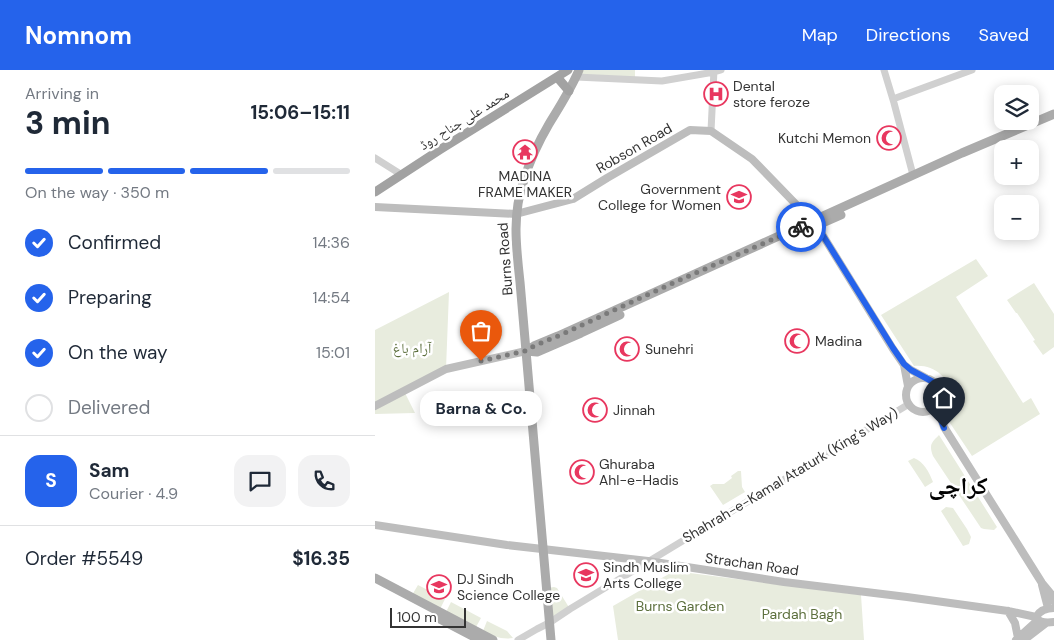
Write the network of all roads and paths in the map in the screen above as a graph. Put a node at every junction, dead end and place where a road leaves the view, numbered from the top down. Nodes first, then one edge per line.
1 (568, 70) edge
2 (884, 70) edge
3 (972, 70) edge
4 (717, 71) edge
5 (578, 74) edge
6 (557, 77) junction
7 (569, 91) junction
8 (893, 99) junction
9 (1054, 114) edge
10 (1054, 120) edge
11 (711, 131) junction
12 (375, 158) edge
13 (402, 175) junction
14 (913, 175) junction
15 (375, 192) edge
16 (375, 207) edge
17 (516, 214) junction
18 (815, 224) junction
19 (525, 351) junction
20 (904, 364) junction
21 (929, 379) junction
22 (908, 386) junction
23 (940, 397) junction
24 (909, 404) junction
25 (375, 406) edge
26 (923, 412) junction
27 (944, 428) junction
28 (375, 525) edge
29 (543, 549) junction
30 (648, 561) junction
31 (375, 578) edge
32 (1042, 583) junction
33 (375, 584) edge
34 (1054, 601) edge
35 (1051, 608) edge
36 (1008, 611) junction
37 (1044, 620) edge
38 (549, 623) junction
39 (480, 640) edge
40 (493, 640) edge
41 (518, 640) edge
42 (551, 640) edge
43 (1019, 640) edge

1 - 6 highway, محمد علی جناح روڈ
2 - 8 street
3 - 8 street
4 - 5 street
4 - 11 street
5 - 7 main road, Burns Road
6 - 7 highway
6 - 13 highway, محمد علی جناح روڈ
7 - 17 main road, Burns Road
8 - 14 street
9 - 14 main road
10 - 18 main road
11 - 17 main road, Robson Road
11 - 18 main road
12 - 13 street
13 - 15 highway, محمد علی جناح روڈ
14 - 18 main road
16 - 17 main road, Robson Road
17 - 19 main road, Burns Road
18 - 19 main road
18 - 20 main road
19 - 25 main road
19 - 29 main road, Burns Road
20 - 21 main road
20 - 22 main road
21 - 22 main road
21 - 23 main road
22 - 24 main road
23 - 26 main road
23 - 27 main road
24 - 26 main road
24 - 30 street, Shahrah-e-Kamal Ataturk (King's Way)
26 - 27 main road
27 - 32 main road
28 - 29 main road, Strachan Road
29 - 30 main road, Strachan Road
29 - 38 main road, Burns Road
30 - 36 main road, Strachan Road
30 - 38 street, Shahrah-e-Kamal Ataturk (King's Way)
31 - 40 main road
32 - 34 main road
32 - 35 main road
33 - 39 main road
35 - 37 main road
36 - 37 main road, Strachan Road
36 - 43 main road
37 - 43 main road
38 - 41 street, Shahrah-e-Kamal Ataturk (King's Way)
38 - 42 main road, Burns Road

